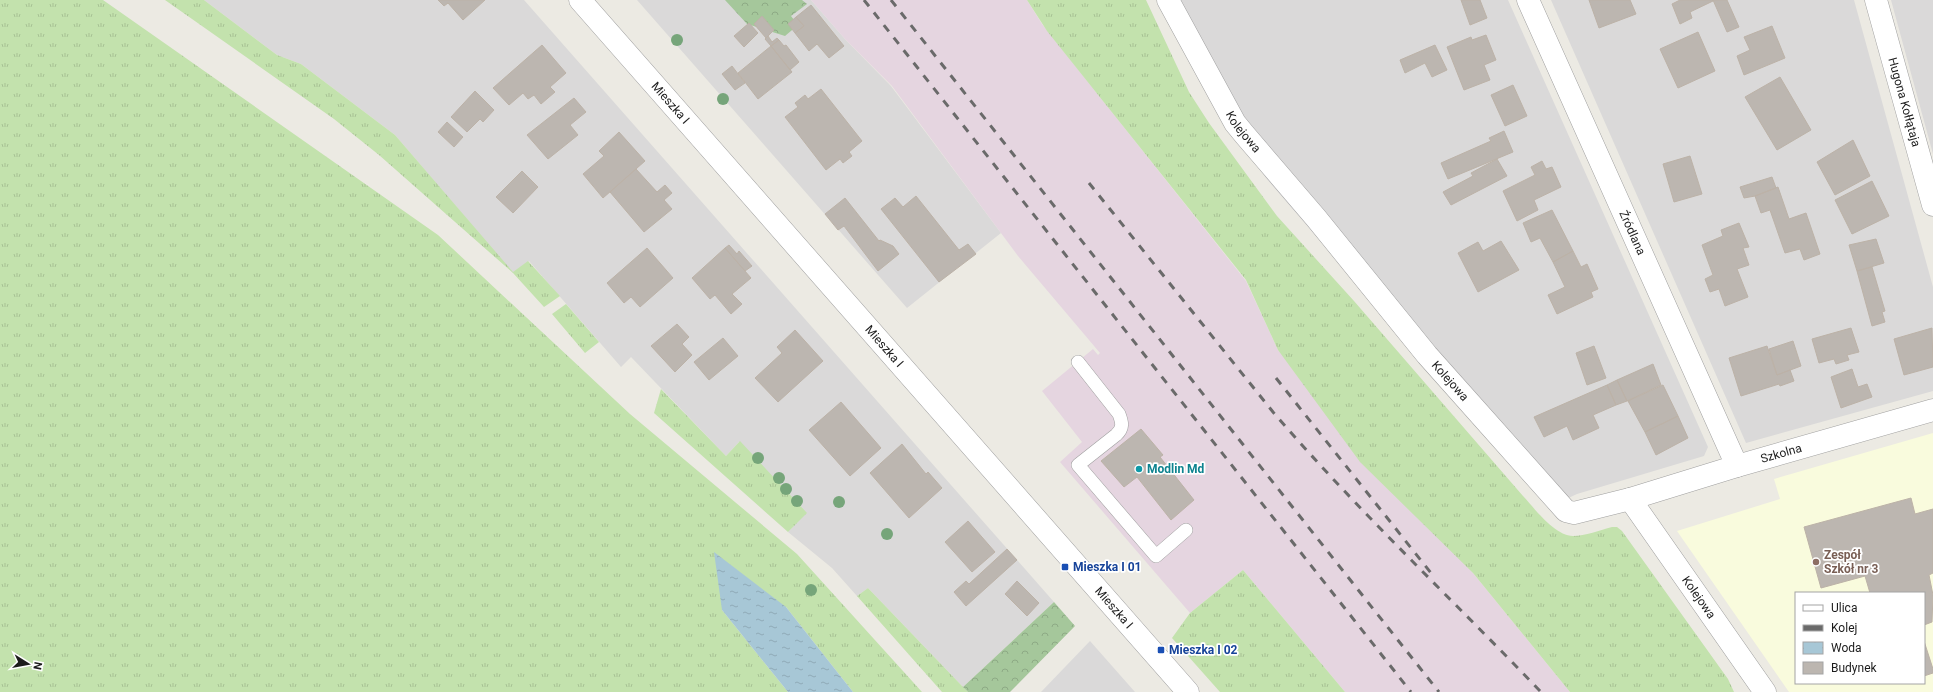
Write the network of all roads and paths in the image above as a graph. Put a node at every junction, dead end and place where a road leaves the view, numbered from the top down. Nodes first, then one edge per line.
1 (580, 0) edge
2 (1168, 0) edge
3 (1528, 0) edge
4 (1876, 0) edge
5 (1933, 205) edge
6 (1078, 362) dead end
7 (1933, 410) edge
8 (1737, 466) junction
9 (1630, 499) junction
10 (1186, 530) dead end
11 (1188, 692) edge
12 (1765, 692) edge

1 - 11 street, Mieszka I
2 - 9 street, Kolejowa
3 - 8 street, Źródlana
4 - 5 street, Hugona Kołłątaja
6 - 10 lane
7 - 8 street, Szkolna
8 - 9 street, Szkolna
9 - 12 street, Kolejowa

